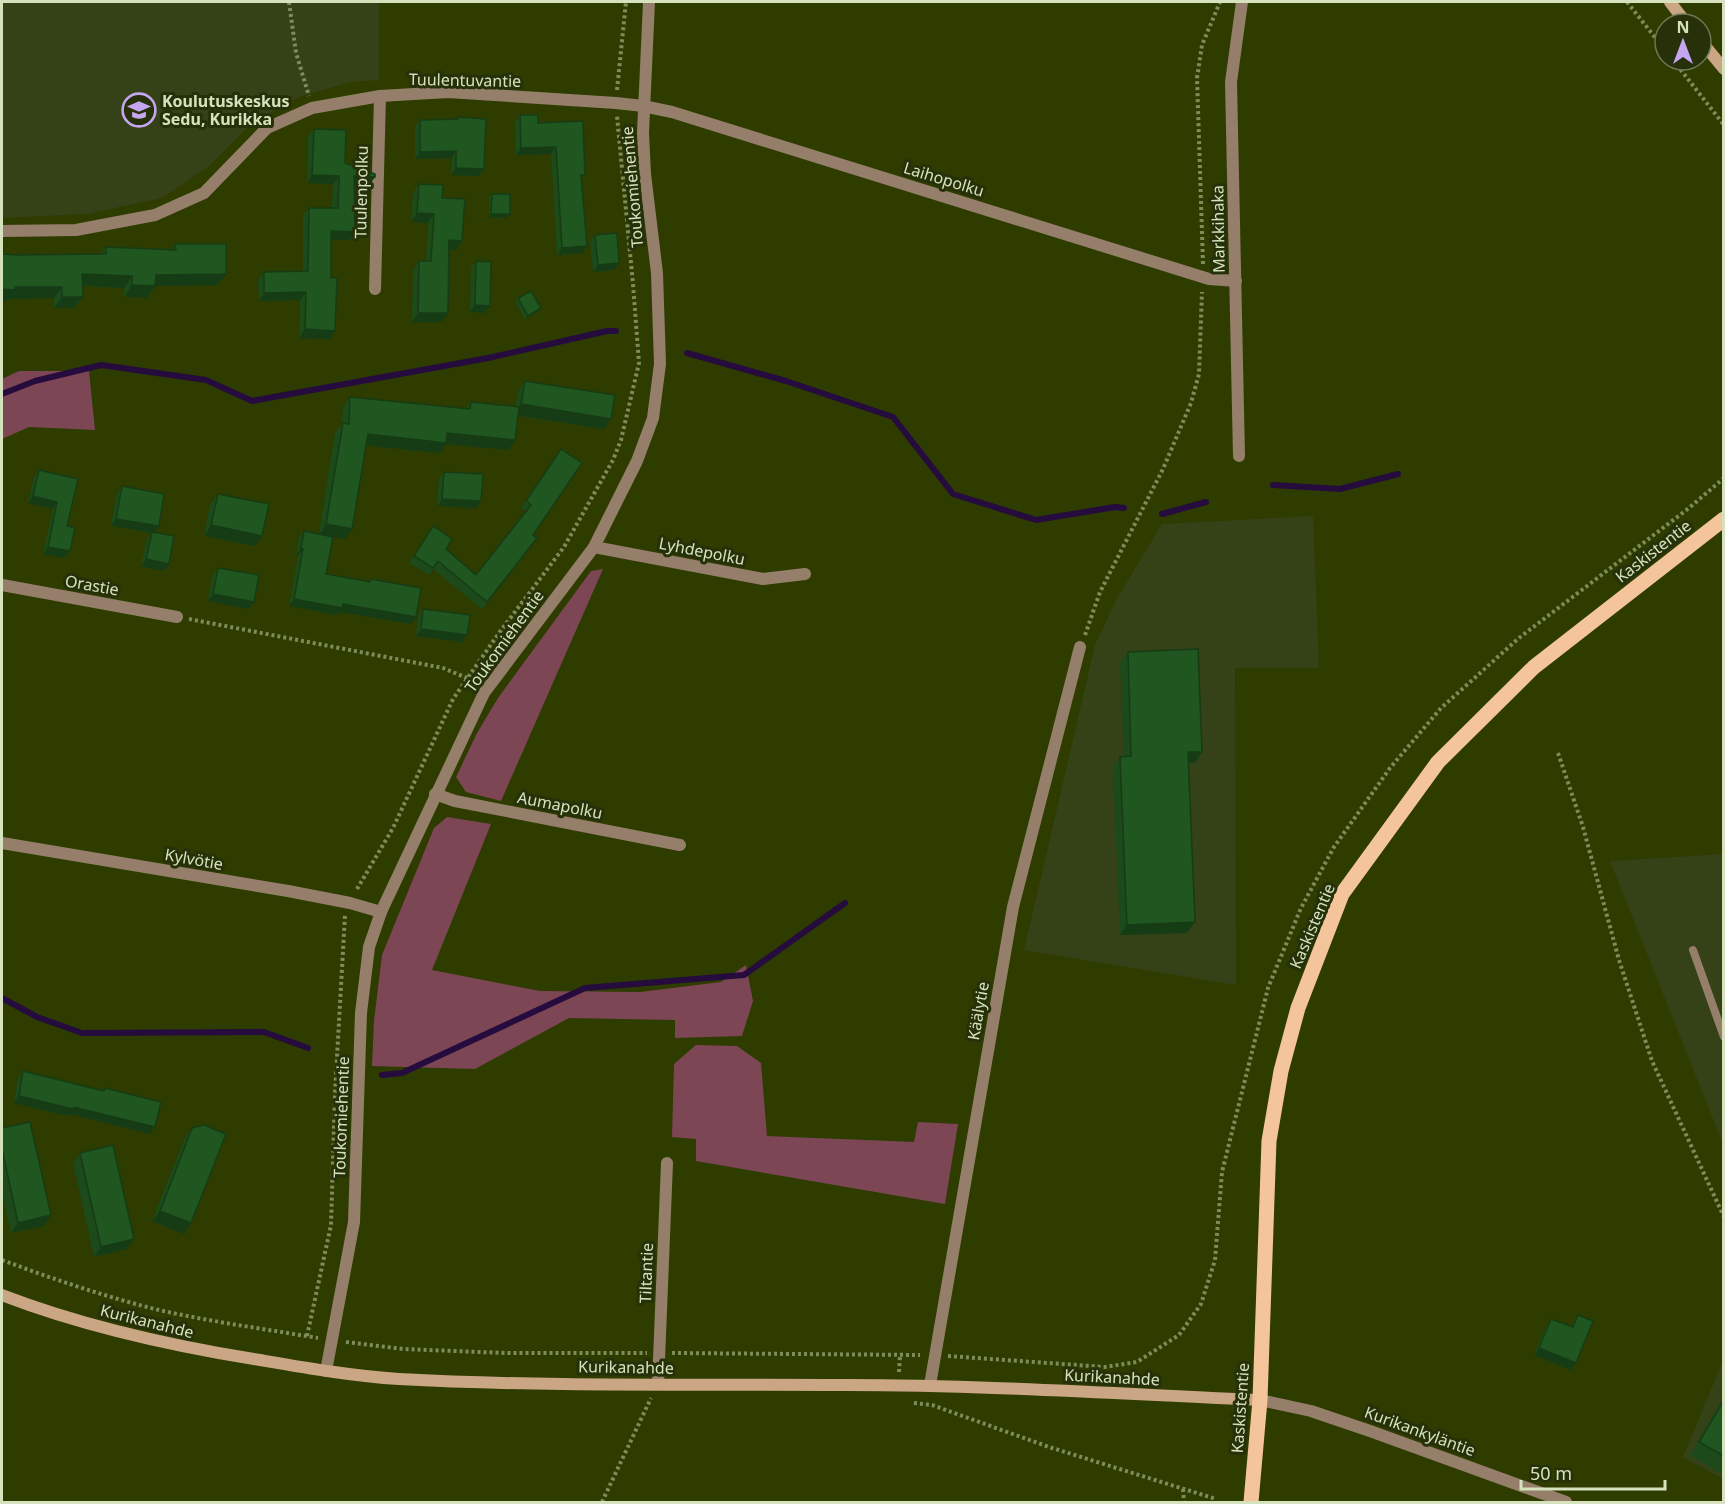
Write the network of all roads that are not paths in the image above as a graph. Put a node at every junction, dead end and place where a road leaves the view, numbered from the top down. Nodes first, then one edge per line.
1 (649, 2) edge
2 (1242, 2) edge
3 (1713, 56) edge
4 (1724, 69) edge
5 (380, 96) junction
6 (643, 105) junction
7 (2, 231) edge
8 (1236, 281) junction
9 (375, 290) dead end
10 (1239, 456) dead end
11 (1724, 519) edge
12 (594, 547) junction
13 (805, 574) dead end
14 (2, 585) edge
15 (177, 617) road end
16 (1080, 647) road end
17 (435, 795) junction
18 (2, 843) edge
19 (680, 844) dead end
20 (381, 912) junction
21 (1693, 950) dead end
22 (1724, 1037) edge
23 (667, 1163) dead end
24 (2, 1295) edge
25 (326, 1371) junction
26 (658, 1384) junction
27 (930, 1385) junction
28 (1260, 1400) junction
29 (1251, 1503) edge
30 (1566, 1503) edge

1 - 6 street, Toukomiehentie
2 - 8 street, Markkihaka
3 - 4 main road
5 - 6 street, Tuulentuvantie
5 - 7 street, Tuulentuvantie
5 - 9 street, Tuulenpolku
6 - 8 street, Laihopolku
6 - 12 street, Toukomiehentie
8 - 10 street, Markkihaka
11 - 28 main road, Kaskistentie
12 - 13 street, Lyhdepolku
12 - 17 street, Toukomiehentie
14 - 15 street, Orastie
16 - 27 street, Käälytie
17 - 19 street, Aumapolku
17 - 20 street, Toukomiehentie
18 - 20 street, Kylvötie
20 - 25 street, Toukomiehentie
21 - 22 lane
23 - 26 street, Tiltantie
24 - 25 main road, Kurikanahde
25 - 26 main road, Kurikanahde
26 - 27 main road, Kurikanahde
27 - 28 main road, Kurikanahde
28 - 29 main road, Kaskistentie
28 - 30 street, Kurikankyläntie

